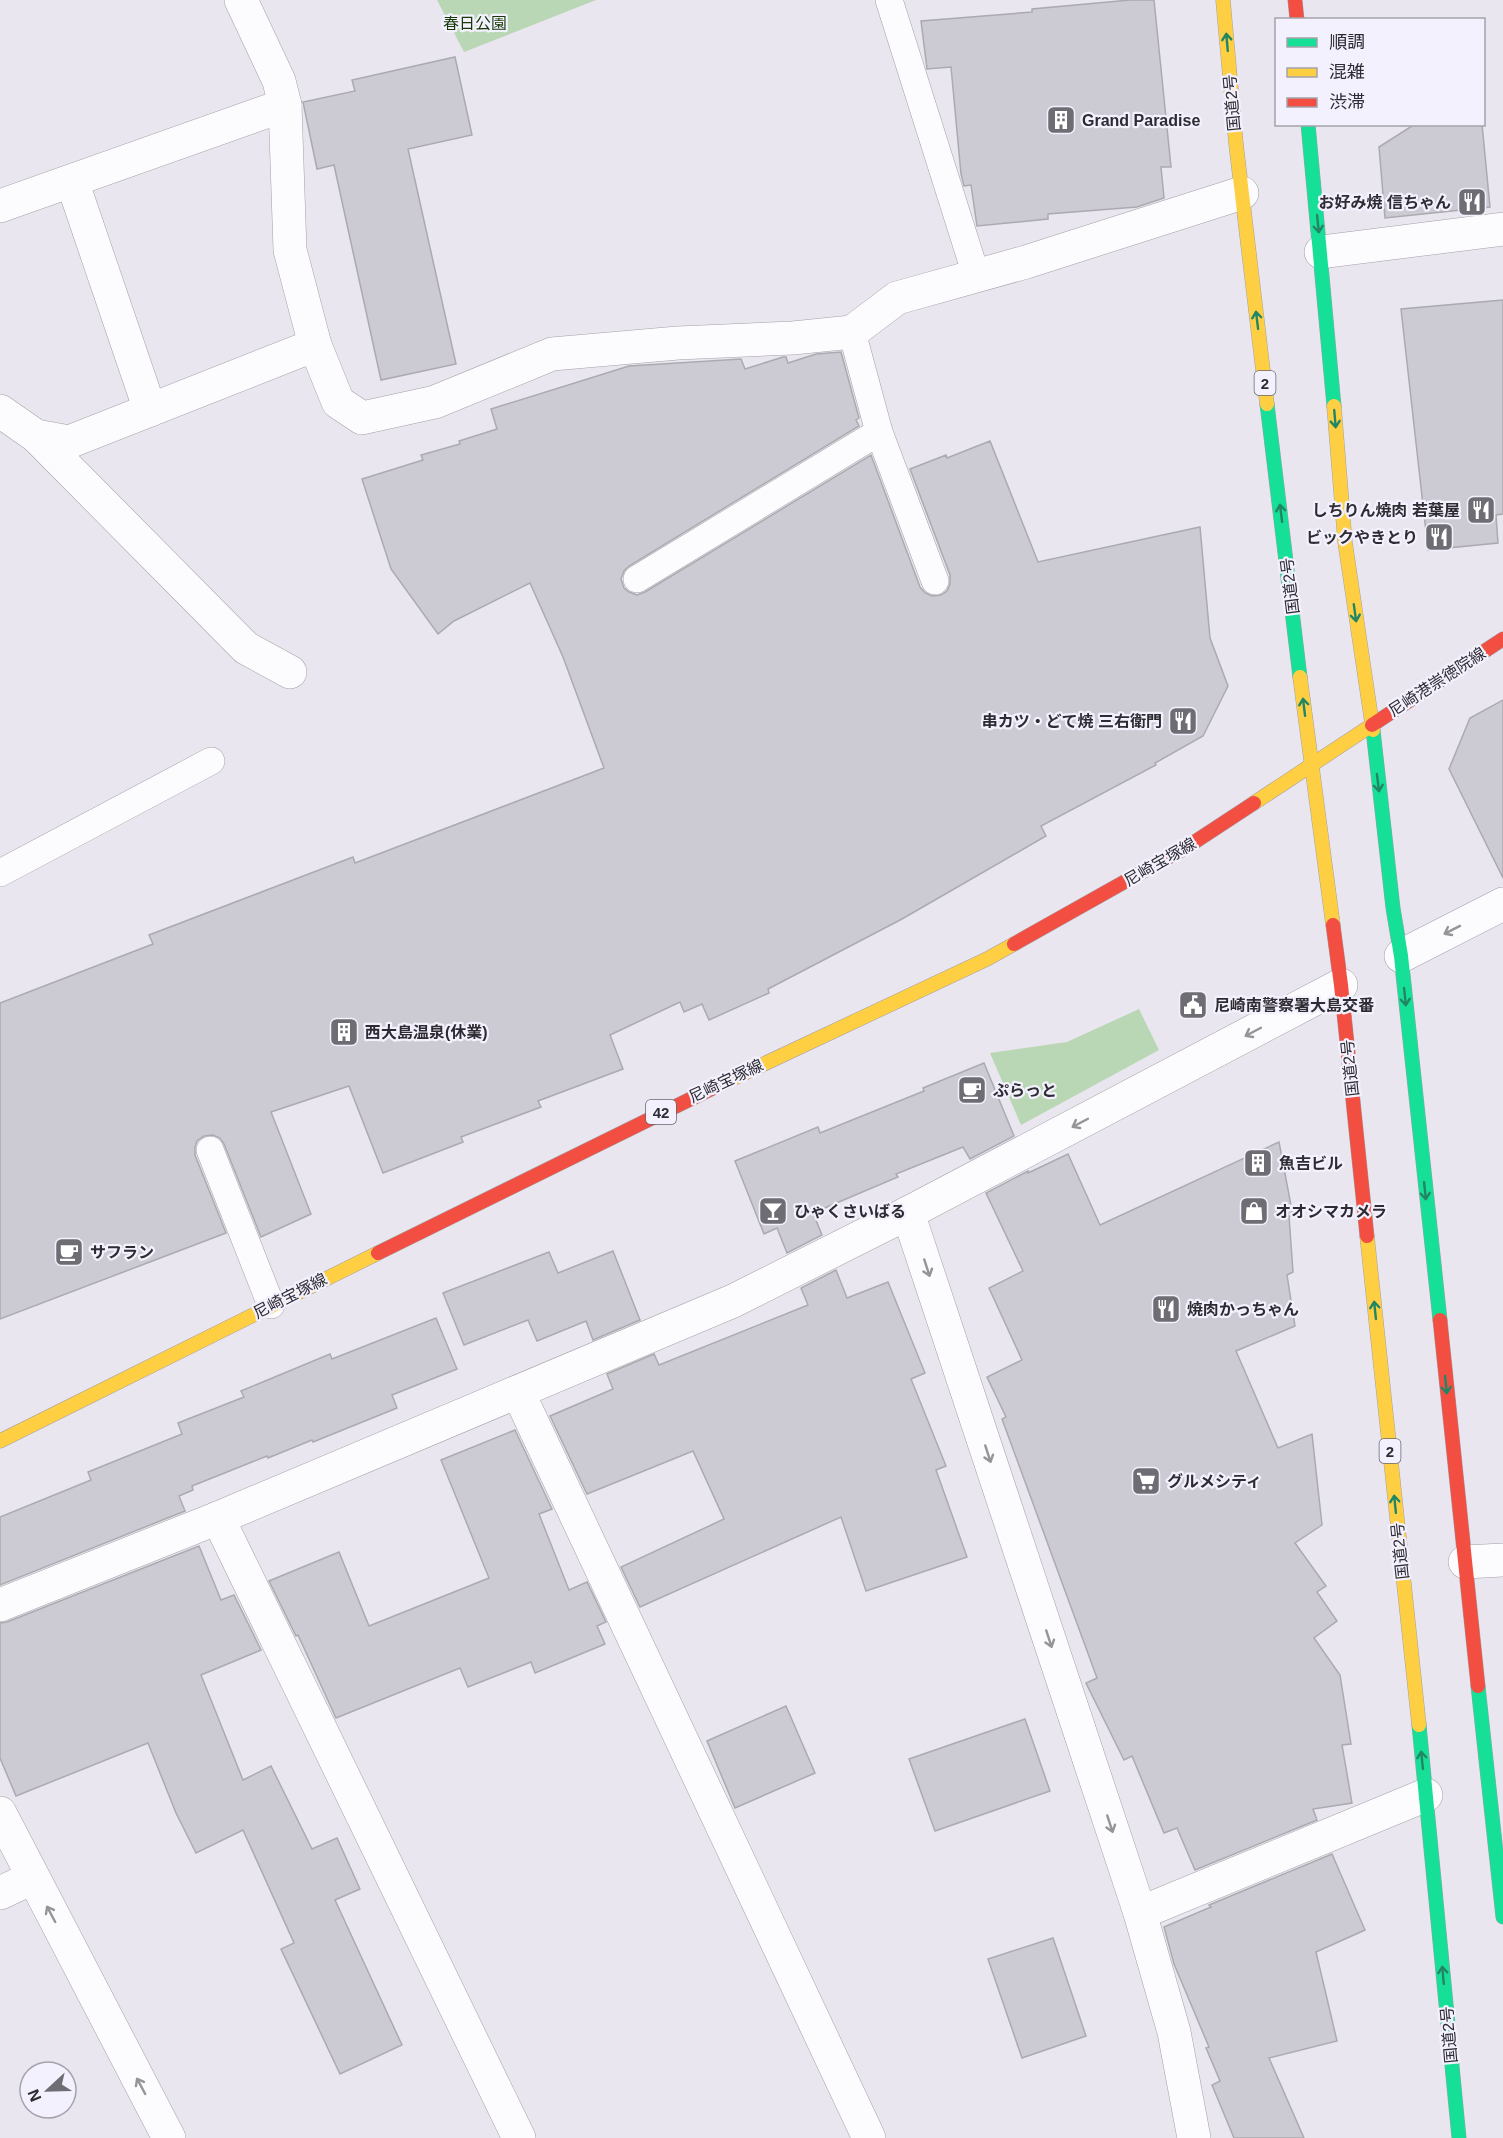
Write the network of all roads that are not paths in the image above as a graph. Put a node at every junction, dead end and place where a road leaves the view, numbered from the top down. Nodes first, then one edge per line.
1 (241, 0) edge
2 (889, 0) edge
3 (1223, 0) edge
4 (1295, 0) edge
5 (1297, 18) edge
6 (285, 105) junction
7 (1308, 126) edge
8 (72, 181) junction
9 (1242, 193) junction
10 (0, 206) edge
11 (1503, 229) edge
12 (1321, 252) junction
13 (976, 275) junction
14 (852, 332) junction
15 (315, 345) junction
16 (150, 410) junction
17 (0, 411) edge
18 (879, 432) junction
19 (36, 436) junction
20 (637, 579) dead end
21 (935, 581) dead end
22 (1503, 639) edge
23 (290, 672) dead end
24 (1372, 725) junction
25 (211, 761) dead end
26 (1311, 765) junction
27 (0, 873) edge
28 (1503, 904) edge
29 (1401, 956) junction
30 (1341, 985) junction
31 (210, 1150) dead end
32 (908, 1213) junction
33 (271, 1305) junction
34 (518, 1392) junction
35 (0, 1441) edge
36 (218, 1518) junction
37 (1503, 1560) edge
38 (1465, 1562) junction
39 (0, 1605) edge
40 (1426, 1796) junction
41 (0, 1813) edge
42 (32, 1878) junction
43 (0, 1893) edge
44 (1140, 1913) junction
45 (1503, 1917) edge
46 (169, 2138) edge
47 (519, 2138) edge
48 (869, 2138) edge
49 (1194, 2138) edge
50 (1459, 2138) edge

1 - 6 street
2 - 13 lane
9 -> 3 main road, 国道2号 / 2
4 - 5 main road
6 - 8 street
6 - 15 street
7 -> 12 main road
8 - 10 street
8 - 16 street
9 - 13 street
26 -> 9 main road, 国道2号 / 2
11 - 12 street
12 -> 24 main road
13 - 14 street
14 - 15 street
14 - 18 lane
15 - 16 street
16 - 19 street
17 - 19 street
18 - 20 lane
18 - 21 lane
19 - 23 street
22 - 24 main road, 尼崎港崇徳院線
24 - 26 main road, 尼崎宝塚線 / 42
24 -> 29 main road
25 - 27 lane
26 - 30 main road, 国道2号 / 2
26 - 33 main road, 尼崎宝塚線 / 42
28 -> 29 street
29 -> 38 main road
30 -> 32 street
40 -> 30 main road, 国道2号 / 2
31 - 33 lane
32 - 34 street
32 -> 44 street
33 - 35 main road, 尼崎宝塚線 / 42
34 - 36 street
34 - 48 street
36 - 39 street
36 - 47 street
37 - 38 street
38 - 45 main road
40 - 44 street
50 -> 40 main road, 国道2号 / 2
41 - 42 street
42 - 43 street
46 -> 42 street
44 - 49 street

